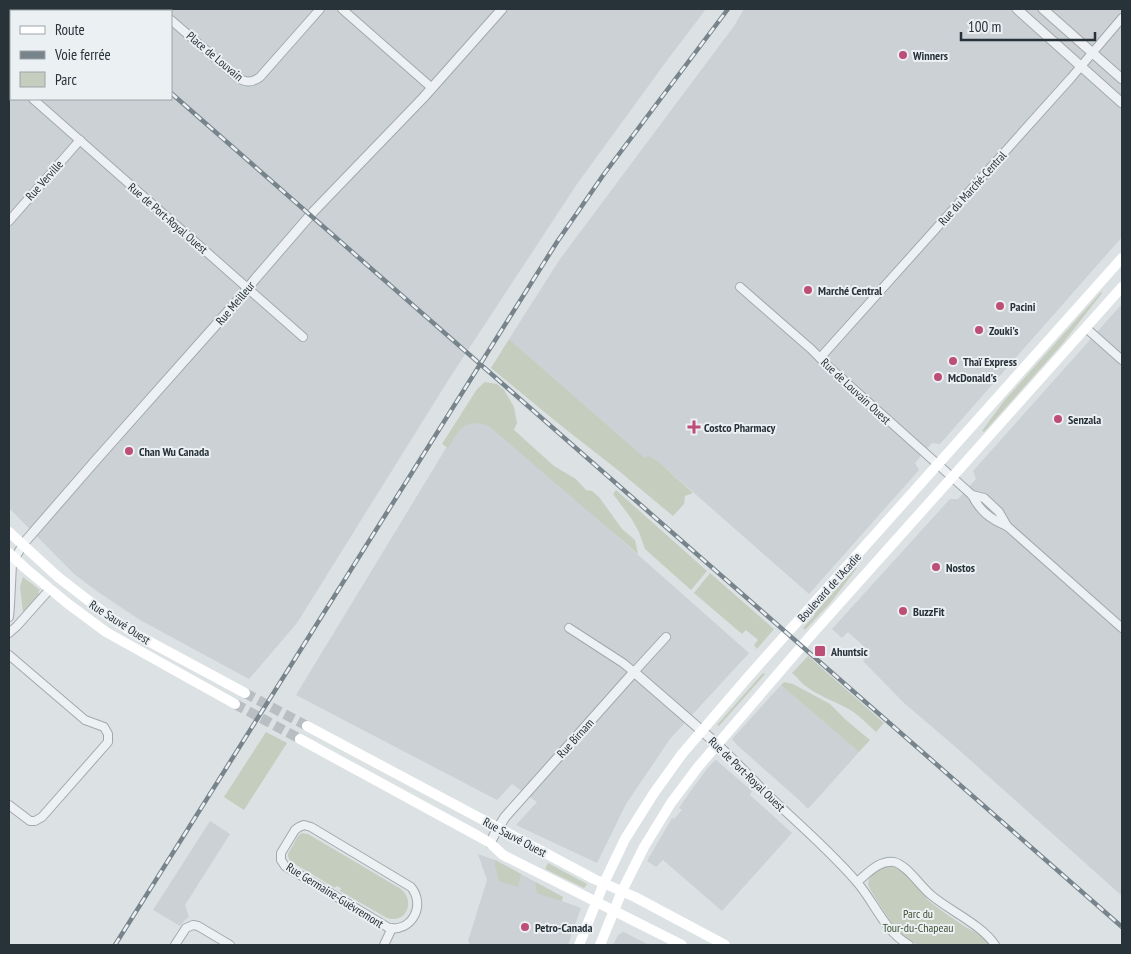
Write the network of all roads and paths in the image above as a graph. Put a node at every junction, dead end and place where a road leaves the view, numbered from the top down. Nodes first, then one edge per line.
1 (320, 9) edge
2 (342, 9) edge
3 (502, 9) edge
4 (1017, 9) edge
5 (1043, 9) edge
6 (1122, 18) edge
7 (172, 21) edge
8 (1092, 52) junction
9 (1081, 66) junction
10 (1122, 80) edge
11 (432, 88) junction
12 (34, 100) edge
13 (1122, 103) edge
14 (80, 140) junction
15 (9, 221) edge
16 (1122, 258) edge
17 (740, 286) dead end
18 (1122, 287) edge
19 (248, 288) junction
20 (1086, 328) junction
21 (303, 337) dead end
22 (820, 358) junction
23 (1122, 360) edge
24 (938, 464) junction
25 (952, 478) junction
26 (9, 532) edge
27 (23, 544) junction
28 (12, 555) edge
29 (50, 589) junction
30 (9, 617) edge
31 (569, 628) dead end
32 (1122, 628) edge
33 (9, 633) edge
34 (666, 637) dead end
35 (9, 655) edge
36 (634, 672) junction
37 (245, 693) tunnel mouth
38 (235, 704) tunnel mouth
39 (307, 726) tunnel mouth
40 (701, 730) junction
41 (300, 739) tunnel mouth
42 (717, 744) junction
43 (9, 805) edge
44 (498, 828) junction
45 (490, 843) junction
46 (857, 882) junction
47 (604, 883) junction
48 (622, 891) junction
49 (596, 902) junction
50 (614, 912) junction
51 (392, 928) junction
52 (905, 944) edge
53 (175, 945) edge
54 (230, 945) edge
55 (384, 945) edge
56 (579, 945) edge
57 (600, 945) edge
58 (682, 945) edge
59 (725, 945) edge
60 (995, 945) edge

1 - 7 street, Place de Louvain
2 - 11 street
3 - 11 street, Rue Meilleur
4 - 9 street
5 - 8 street
6 - 8 street, Rue du Marché-Central
8 - 9 street, Rue du Marché-Central
8 - 10 street
9 - 13 street
9 - 22 street, Rue du Marché-Central
11 - 19 street, Rue Meilleur
12 - 14 street, Rue de Port-Royal Ouest
14 - 15 street, Rue Verville
14 - 19 street, Rue de Port-Royal Ouest
16 - 24 main road, Boulevard de l'Acadie
17 - 22 street, Rue de Louvain Ouest
18 - 20 main road, Boulevard de l'Acadie
19 - 21 street, Rue de Port-Royal Ouest
19 - 27 street, Rue Meilleur
20 - 23 street
20 - 25 main road, Boulevard de l'Acadie
22 - 24 street, Rue de Louvain Ouest
24 - 25 street, Rue de Louvain Ouest
24 - 40 main road, Boulevard de l'Acadie
25 - 32 street, Rue de Louvain Ouest
25 - 42 main road, Boulevard de l'Acadie
26 - 27 main road, Rue Sauvé Ouest
27 - 28 street, Rue Meilleur
27 - 37 main road, Rue Sauvé Ouest
28 - 29 main road, Rue Sauvé Ouest
28 - 30 street, Rue Meilleur
29 - 33 street
29 - 38 main road, Rue Sauvé Ouest
31 - 36 street, Rue de Port-Royal Ouest
34 - 36 street, Rue Birnam
35 - 43 street
36 - 40 street, Rue de Port-Royal Ouest
36 - 44 street, Rue Birnam
39 - 44 main road, Rue Sauvé Ouest
40 - 42 street, Rue de Port-Royal Ouest
40 - 47 main road, Boulevard de l'Acadie
41 - 45 main road, Rue Sauvé Ouest
42 - 46 street, Rue de Port-Royal Ouest
42 - 48 main road, Boulevard de l'Acadie
44 - 45 street, Rue Birnam
44 - 47 main road, Rue Sauvé Ouest
45 - 49 main road, Rue Sauvé Ouest
46 - 52 street, Rue de Port-Royal Ouest
46 - 60 street
47 - 48 main road, Rue Sauvé Ouest
47 - 49 main road, Boulevard de l'Acadie
48 - 50 main road, Boulevard de l'Acadie
48 - 59 main road, Rue Sauvé Ouest
49 - 50 main road, Rue Sauvé Ouest
49 - 56 main road, Boulevard de l'Acadie
50 - 57 main road, Boulevard de l'Acadie
50 - 58 main road, Rue Sauvé Ouest
51 - 51 street, Rue Germaine-Guévremont
51 - 55 street
53 - 54 street

